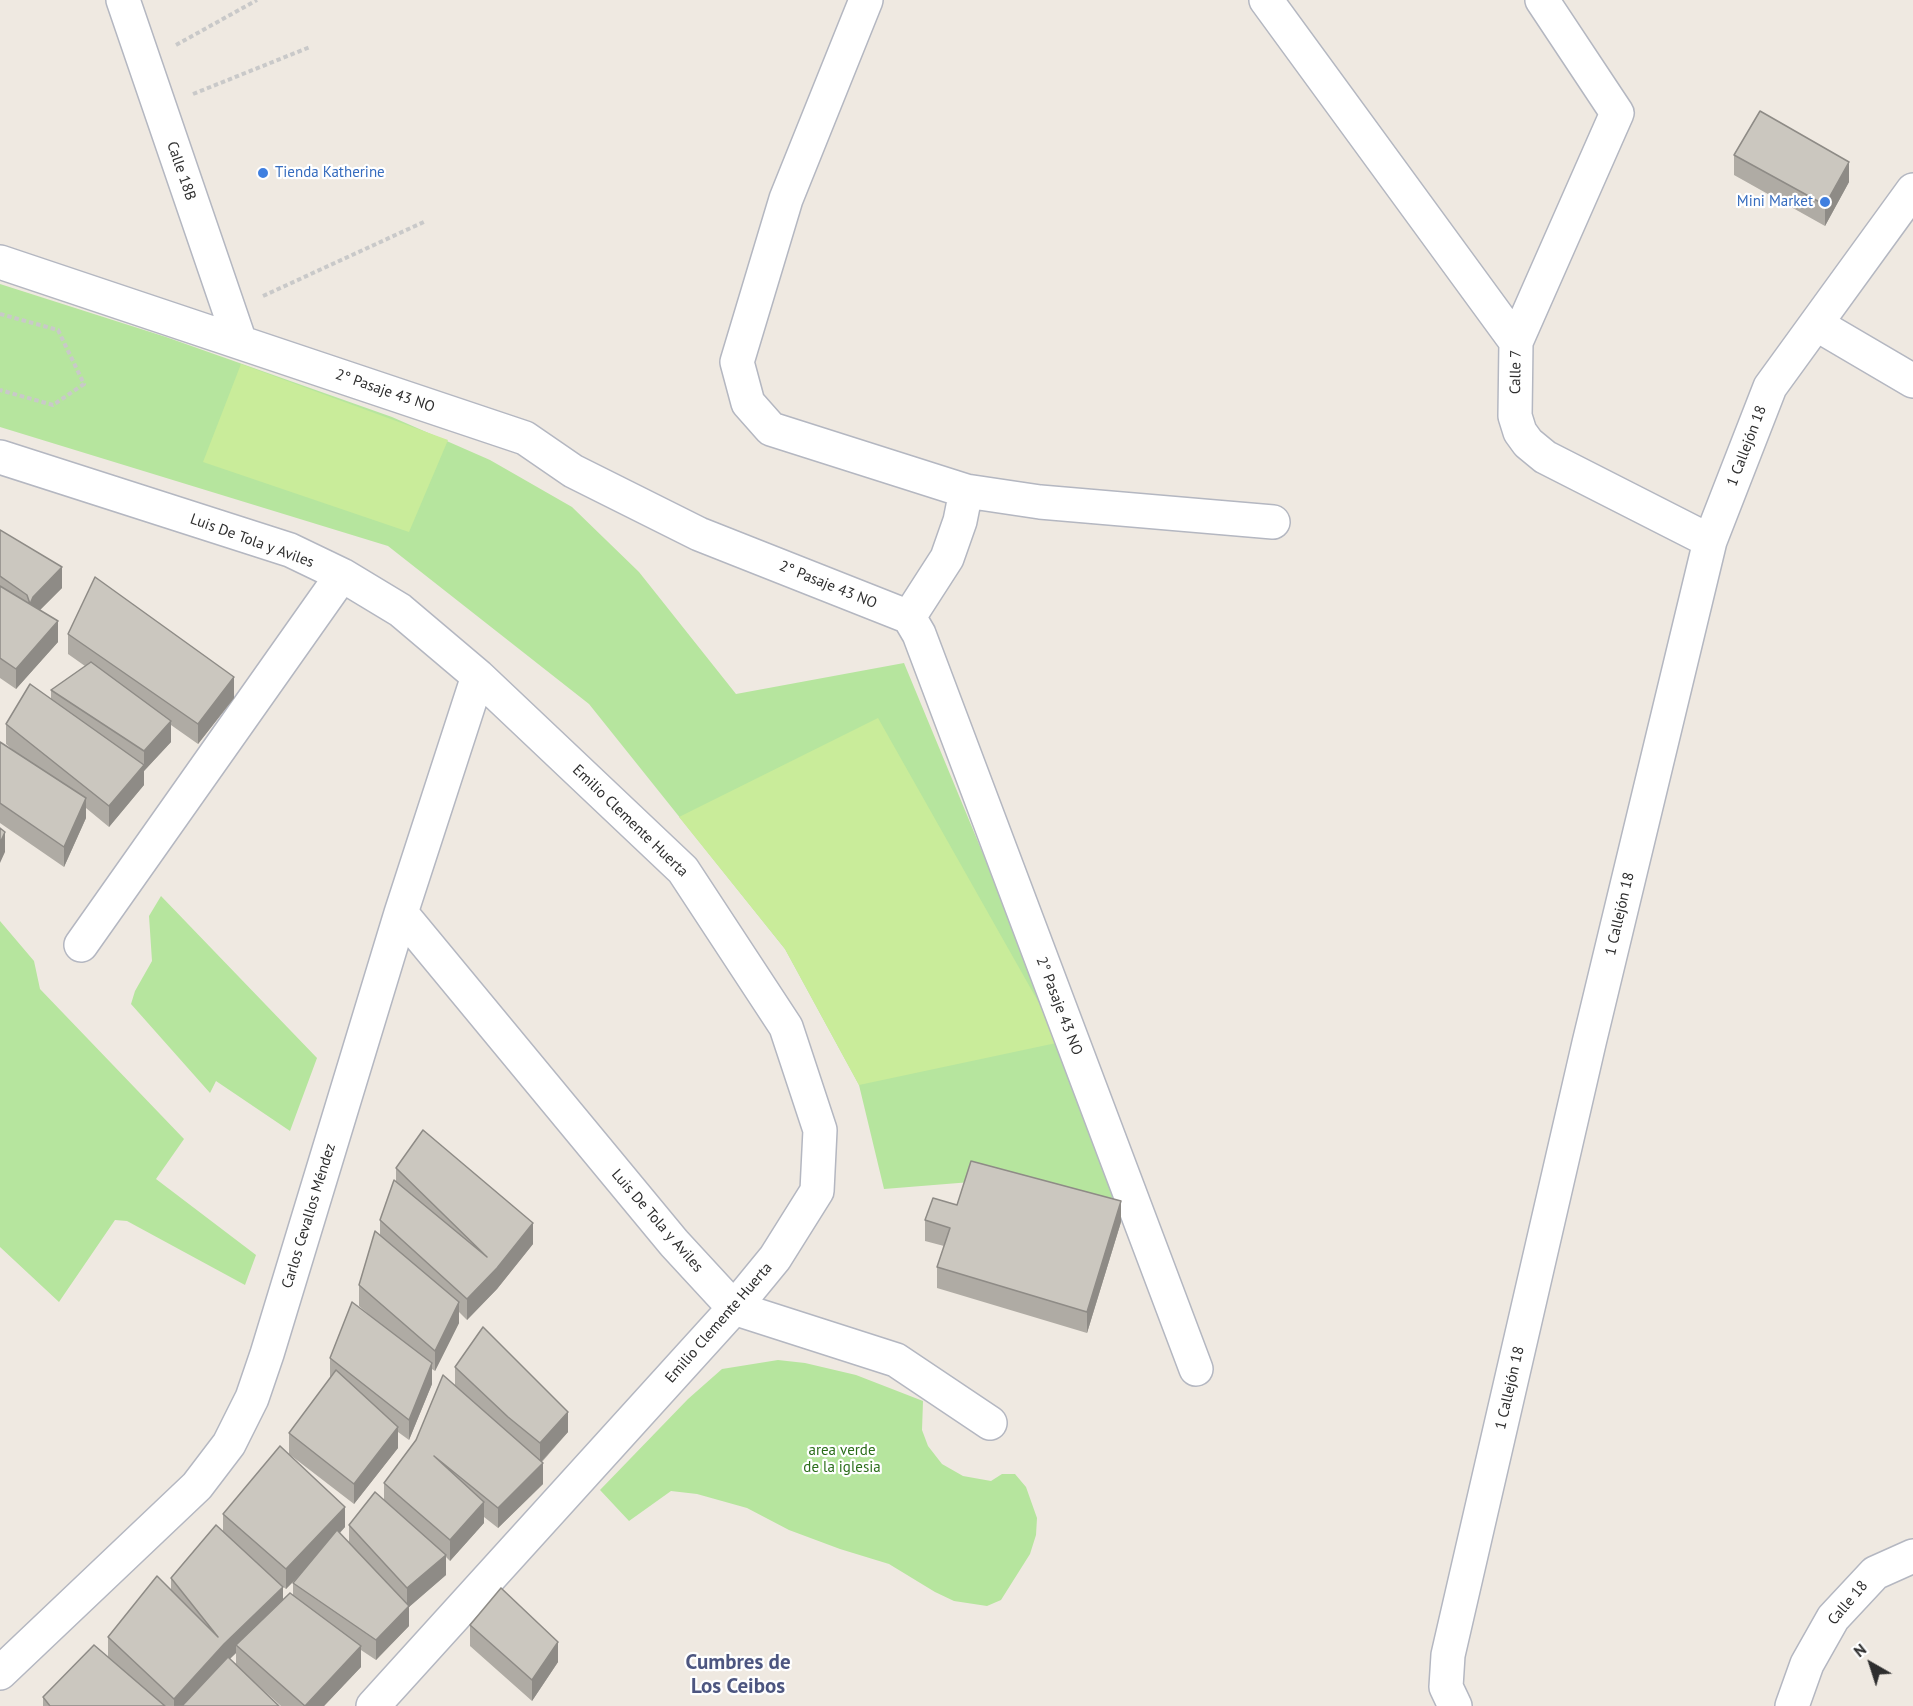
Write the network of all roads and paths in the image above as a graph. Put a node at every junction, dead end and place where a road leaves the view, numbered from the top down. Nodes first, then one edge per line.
1 (123, 0) edge
2 (258, 0) edge
3 (866, 0) edge
4 (1266, 0) edge
5 (1542, 0) edge
6 (310, 47) dead end
7 (144, 63) junction
8 (159, 107) junction
9 (1913, 190) edge
10 (426, 221) dead end
11 (0, 262) edge
12 (230, 311) junction
13 (0, 314) edge
14 (1816, 324) junction
15 (240, 342) junction
16 (1516, 342) junction
17 (1913, 381) edge
18 (0, 390) edge
19 (0, 457) edge
20 (966, 491) junction
21 (1273, 522) dead end
22 (1710, 541) junction
23 (342, 575) junction
24 (909, 618) junction
25 (478, 676) junction
26 (401, 913) junction
27 (81, 945) dead end
28 (734, 1308) junction
29 (1196, 1369) dead end
30 (990, 1423) dead end
31 (1913, 1556) edge
32 (0, 1673) edge
33 (1451, 1697) edge
34 (373, 1706) edge
35 (1792, 1706) edge

1 - 7 street, Calle 18B
2 - 7 path
3 - 20 street
4 - 16 street
5 - 16 street, Calle 7
6 - 8 path
7 - 8 street, Calle 18B
8 - 12 street, Calle 18B
9 - 14 street, 1 Callejón 18
10 - 12 path
11 - 15 street, 2° Pasaje 43 NO
12 - 15 street, Calle 18B
13 - 18 path
14 - 17 street
14 - 22 street, 1 Callejón 18
15 - 24 street, 2° Pasaje 43 NO
16 - 22 street, Calle 7
19 - 23 street, Luis De Tola y Aviles
20 - 21 street
20 - 24 street
22 - 33 street, 1 Callejón 18
23 - 25 street, Luis De Tola y Aviles
23 - 27 street
24 - 29 street, 2° Pasaje 43 NO
25 - 26 street, Carlos Cevallos Méndez
25 - 28 street, Emilio Clemente Huerta
26 - 28 street, Luis De Tola y Aviles
26 - 32 street, Carlos Cevallos Méndez
28 - 30 street, Luis De Tola y Aviles
28 - 34 street, Emilio Clemente Huerta
31 - 35 street, Calle 18

